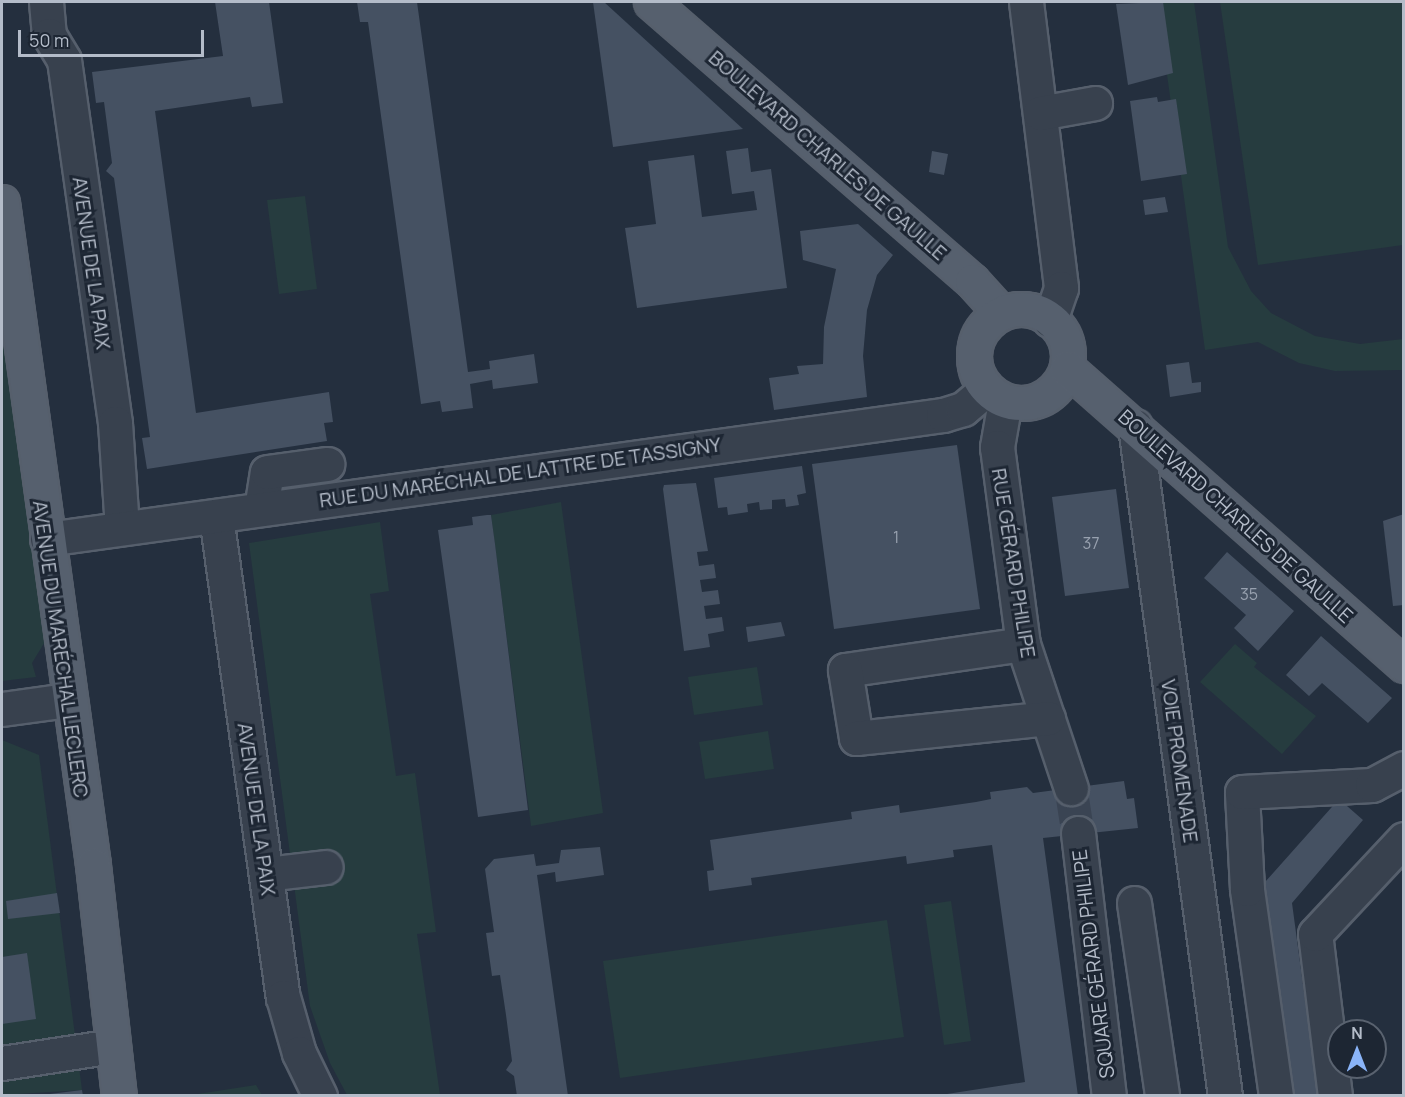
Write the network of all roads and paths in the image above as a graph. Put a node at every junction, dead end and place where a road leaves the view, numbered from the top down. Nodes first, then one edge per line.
1 (46, 2) edge
2 (651, 2) edge
3 (1026, 2) edge
4 (1095, 103) dead end
5 (1040, 113) junction
6 (2, 202) edge
7 (1001, 313) junction
8 (1050, 320) junction
9 (1067, 368) junction
10 (996, 395) junction
11 (1135, 426) junction
12 (327, 464) dead end
13 (261, 509) junction
14 (216, 516) junction
15 (122, 528) junction
16 (46, 539) junction
17 (1023, 644) junction
18 (1404, 665) edge
19 (68, 700) junction
20 (2, 709) edge
21 (1048, 718) junction
22 (1404, 768) edge
23 (1066, 773) tunnel mouth
24 (1078, 833) tunnel mouth
25 (1399, 853) edge
26 (326, 867) dead end
27 (266, 874) junction
28 (1134, 903) dead end
29 (113, 1046) junction
30 (2, 1063) edge
31 (119, 1095) edge
32 (320, 1095) edge
33 (1109, 1095) edge
34 (1162, 1095) edge
35 (1225, 1095) edge
36 (1276, 1095) edge
37 (1335, 1095) edge

1 - 15 street, AVENUE DE LA PAIX
2 - 7 main road, BOULEVARD CHARLES DE GAULLE
3 - 5 street
4 - 5 street
5 - 8 street
6 - 16 main road, AVENUE DU MARÉCHAL LECLERC
7 - 8 main road
7 - 10 main road
8 - 9 main road
9 - 10 main road
9 - 11 main road, BOULEVARD CHARLES DE GAULLE
10 - 13 street, RUE DU MARÉCHAL DE LATTRE DE TASSIGNY
10 - 17 street, RUE GÉRARD PHILIPE
11 - 18 main road, BOULEVARD CHARLES DE GAULLE
11 - 35 street, VOIE PROMENADE
12 - 13 street
13 - 14 street, RUE DU MARÉCHAL DE LATTRE DE TASSIGNY
14 - 15 street, RUE DU MARÉCHAL DE LATTRE DE TASSIGNY
14 - 27 street, AVENUE DE LA PAIX
15 - 16 street, RUE DU MARÉCHAL DE LATTRE DE TASSIGNY
16 - 19 main road, AVENUE DU MARÉCHAL LECLERC
17 - 21 street, RUE GÉRARD PHILIPE
17 - 21 street
19 - 20 street
19 - 29 main road, AVENUE DU MARÉCHAL LECLERC
21 - 23 street, RUE GÉRARD PHILIPE
22 - 36 street
24 - 33 street, SQUARE GÉRARD PHILIPE
25 - 37 street
26 - 27 street
27 - 32 street, AVENUE DE LA PAIX
28 - 34 street
29 - 30 street
29 - 31 main road, AVENUE DU MARÉCHAL LECLERC

